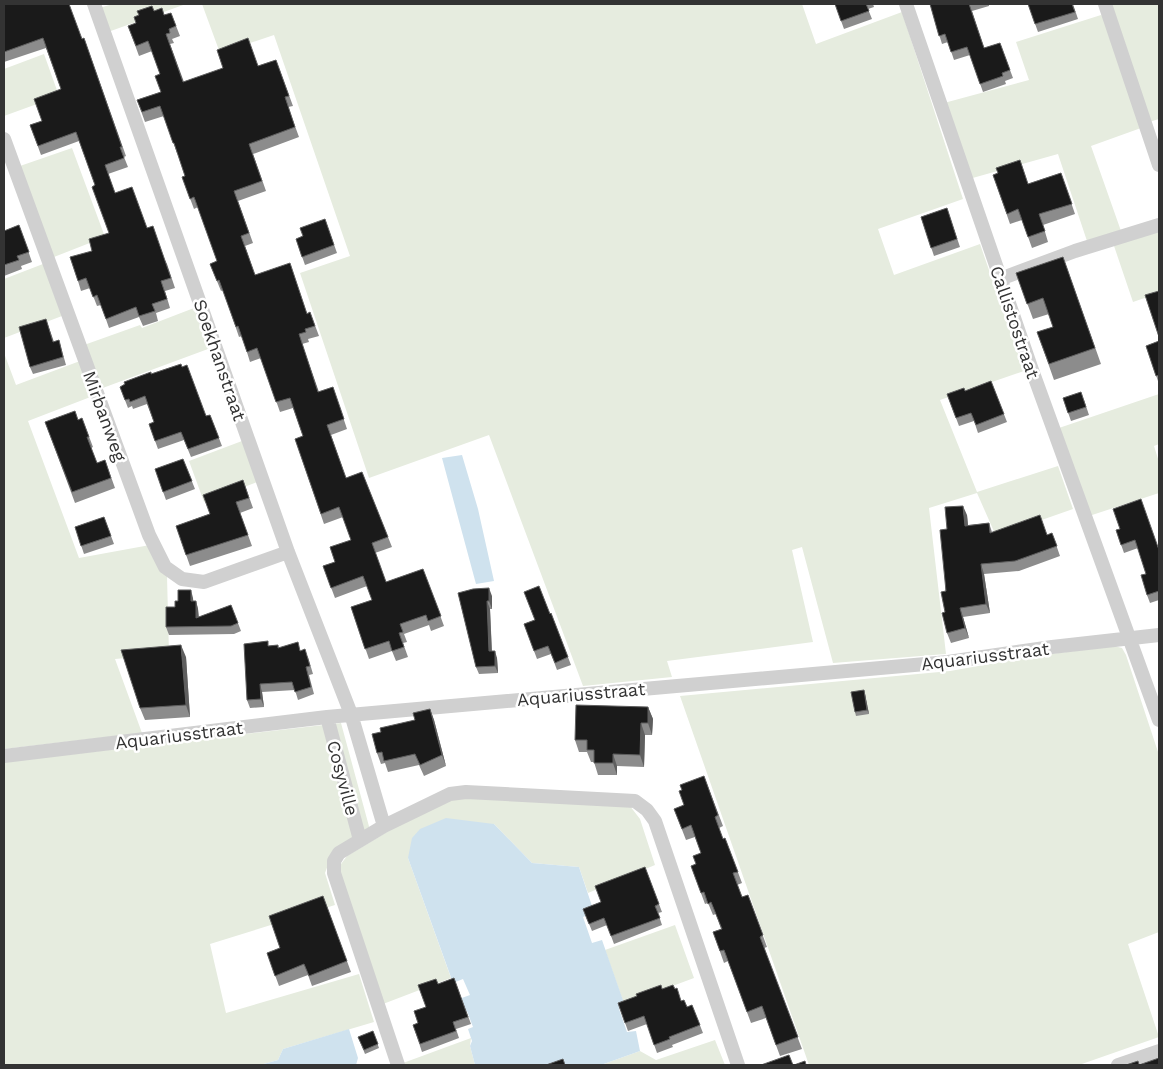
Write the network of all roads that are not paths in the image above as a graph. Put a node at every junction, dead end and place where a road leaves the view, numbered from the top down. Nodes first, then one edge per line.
1 (94, 4) edge
2 (906, 4) edge
3 (1104, 4) edge
4 (4, 139) edge
5 (1159, 165) edge
6 (1159, 225) edge
7 (1000, 279) junction
8 (288, 552) junction
9 (1159, 634) edge
10 (1129, 639) junction
11 (351, 714) junction
12 (327, 716) junction
13 (1159, 720) edge
14 (356, 737) junction
15 (332, 742) junction
16 (4, 756) edge
17 (384, 826) junction
18 (360, 840) junction
19 (1159, 1051) edge
20 (398, 1065) edge
21 (738, 1065) edge
22 (1118, 1065) edge

1 - 8 street, Soekhanstraat
2 - 7 street, Callistostraat
3 - 5 street
4 - 8 street, Mirbanweg
6 - 7 street
7 - 10 street, Callistostraat
8 - 11 street, Soekhanstraat
9 - 10 street, Aquariusstraat
10 - 11 street, Aquariusstraat
10 - 13 street, Callistostraat
11 - 12 street, Aquariusstraat
11 - 14 street, Cosyville
12 - 15 street, Cosyville
12 - 16 street, Aquariusstraat
14 - 15 street
14 - 17 street, Cosyville
15 - 18 street, Cosyville
17 - 18 street
17 - 21 street
18 - 20 street
19 - 22 street

